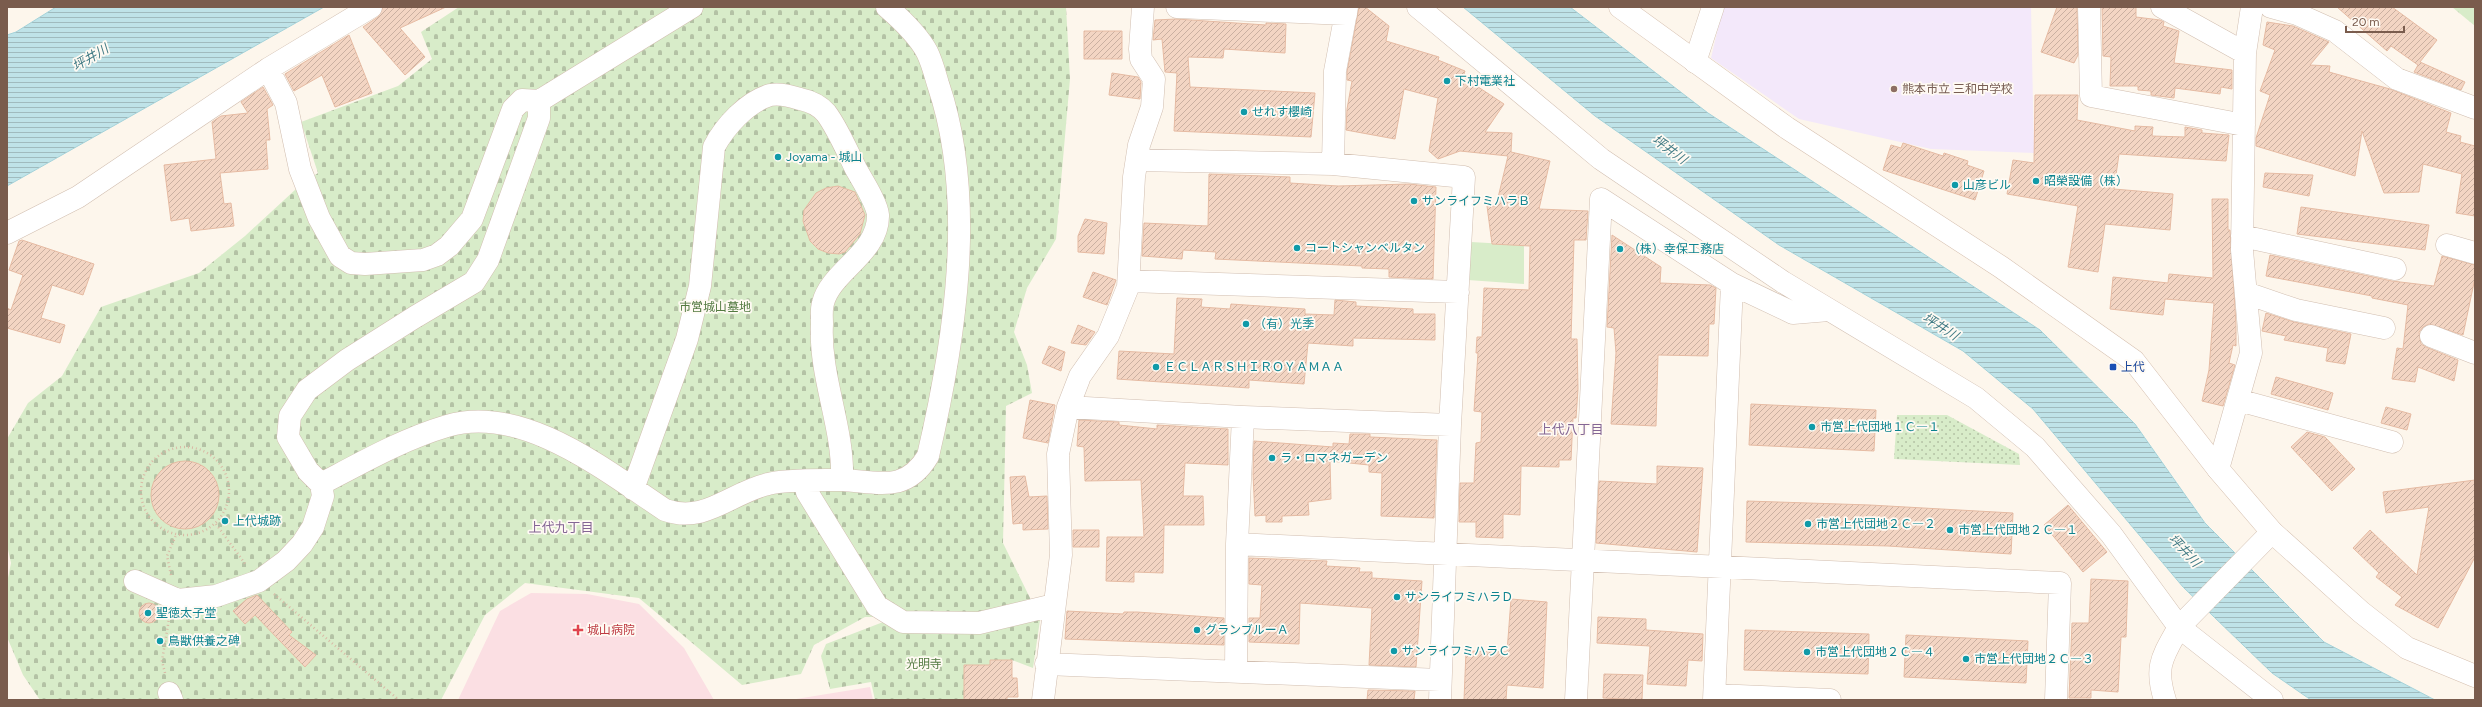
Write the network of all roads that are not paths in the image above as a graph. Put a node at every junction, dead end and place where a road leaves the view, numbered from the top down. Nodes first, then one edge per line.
1 (370, 7) edge
2 (692, 7) edge
3 (887, 7) edge
4 (1143, 7) edge
5 (1177, 7) edge
6 (1418, 7) edge
7 (1620, 7) edge
8 (1713, 7) edge
9 (2089, 7) edge
10 (2162, 7) edge
11 (2252, 7) edge
12 (2271, 7) edge
13 (1347, 10) edge
14 (2245, 53) junction
15 (1695, 62) junction
16 (268, 69) junction
17 (538, 100) junction
18 (2475, 108) edge
19 (2244, 124) junction
20 (1137, 160) junction
21 (1333, 164) junction
22 (7, 233) edge
23 (2242, 236) junction
24 (2447, 245) dead end
25 (2475, 253) edge
26 (2395, 269) dead end
27 (1128, 281) junction
28 (1732, 284) junction
29 (1458, 292) junction
30 (2246, 293) junction
31 (1829, 310) junction
32 (2384, 328) dead end
33 (2431, 336) dead end
34 (2475, 353) edge
35 (2238, 400) junction
36 (1068, 407) junction
37 (1243, 417) junction
38 (1450, 425) junction
39 (2392, 442) dead end
40 (2218, 469) junction
41 (842, 480) junction
42 (805, 482) junction
43 (321, 484) junction
44 (633, 489) junction
45 (2267, 537) junction
46 (1237, 544) junction
47 (1445, 554) junction
48 (1584, 560) junction
49 (1720, 567) junction
50 (135, 581) dead end
51 (1054, 605) junction
52 (2185, 620) junction
53 (1046, 664) junction
54 (1236, 671) junction
55 (2475, 676) edge
56 (1440, 690) edge
57 (1715, 697) edge
58 (1043, 700) edge
59 (1576, 700) edge
60 (1830, 700) edge
61 (2056, 700) edge
62 (2165, 700) edge
63 (2272, 700) edge

1 - 16 street
2 - 17 street
3 - 41 street
4 - 20 street
5 - 13 street
6 - 31 street
7 - 15 street
8 - 15 street
9 - 19 street
10 - 14 street
11 - 14 street
12 - 18 street
13 - 21 street
14 - 19 street
15 - 40 street
16 - 17 street
16 - 22 street
17 - 43 street
19 - 23 street
20 - 21 street
20 - 27 street
21 - 29 street
23 - 26 street
23 - 30 street
24 - 25 street
27 - 29 street
27 - 36 street
28 - 31 street
28 - 48 street
28 - 49 street
29 - 38 street
30 - 32 street
30 - 35 street
31 - 52 street
33 - 34 street
35 - 39 street
35 - 40 street
36 - 37 street
36 - 51 street
37 - 38 street
37 - 46 street
38 - 47 street
40 - 45 street
41 - 42 street
41 - 44 street
42 - 44 street
42 - 51 street
43 - 44 street
43 - 50 street
45 - 52 street
45 - 55 street
46 - 47 street
46 - 54 street
47 - 48 street
47 - 56 street
48 - 49 street
48 - 59 street
49 - 57 street
49 - 61 street
51 - 53 street
52 - 62 street
52 - 63 street
53 - 54 street
53 - 58 street
54 - 56 street
57 - 60 street

